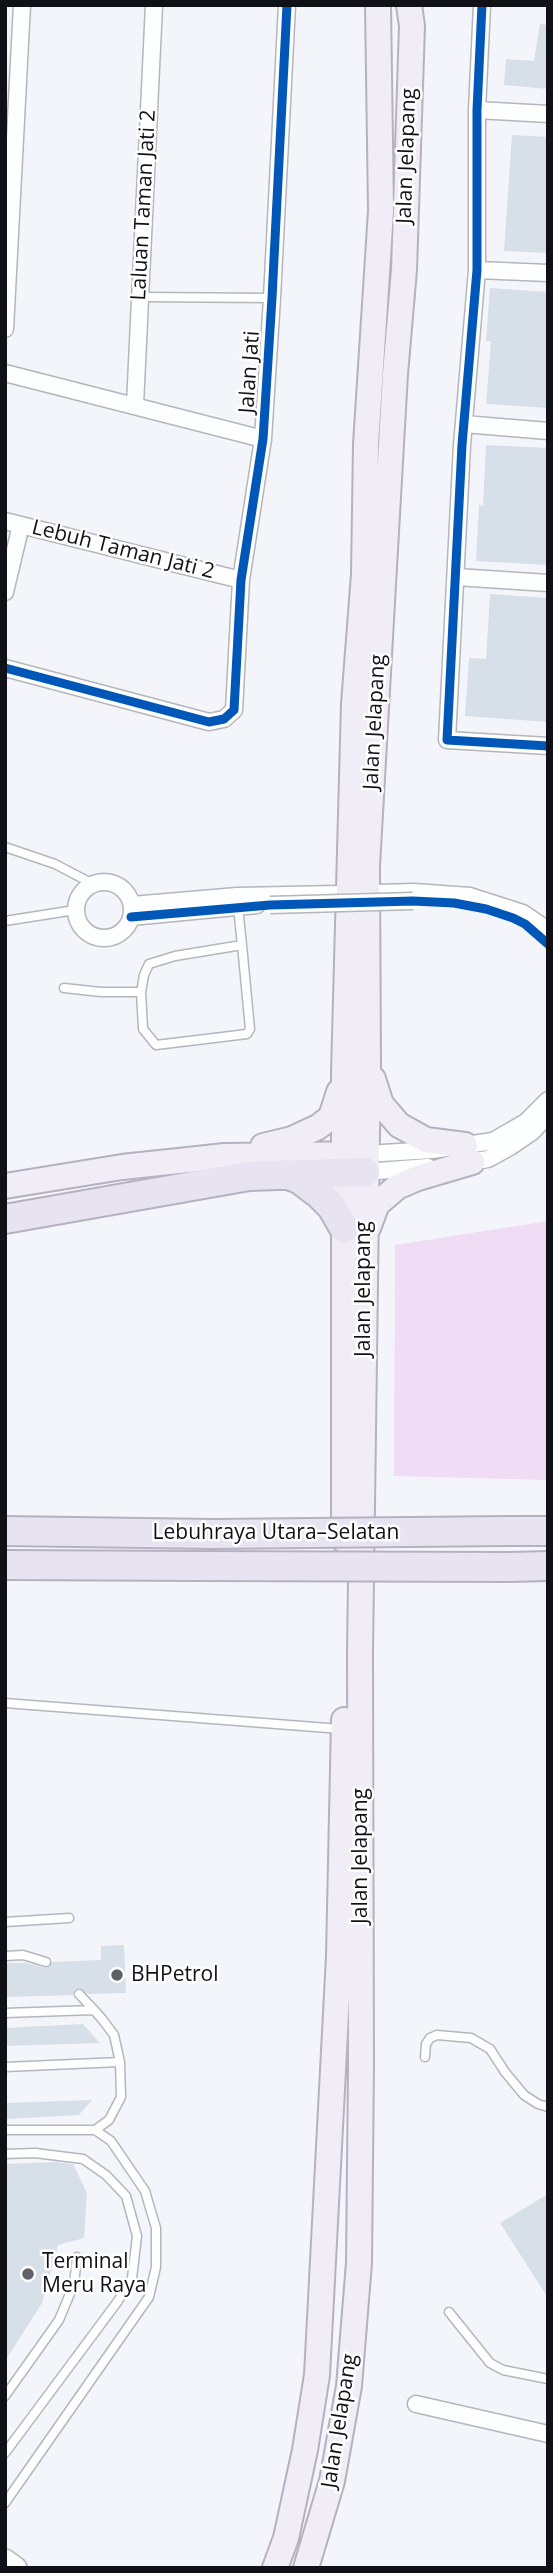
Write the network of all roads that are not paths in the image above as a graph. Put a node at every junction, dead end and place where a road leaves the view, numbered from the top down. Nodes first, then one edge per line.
1 (22, 5) edge
2 (154, 5) edge
3 (287, 5) edge
4 (378, 5) edge
5 (409, 5) edge
6 (482, 5) edge
7 (12, 81) edge
8 (477, 110) junction
9 (548, 114) edge
10 (8, 243) edge
11 (477, 270) junction
12 (548, 274) edge
13 (139, 297) junction
14 (272, 299) junction
15 (5, 329) edge
16 (5, 373) edge
17 (135, 405) junction
18 (464, 424) junction
19 (548, 431) edge
20 (263, 439) junction
21 (13, 523) edge
22 (456, 577) junction
23 (241, 580) junction
24 (548, 583) edge
25 (5, 592) edge
26 (5, 668) edge
27 (548, 746) edge
28 (5, 847) edge
29 (93, 884) junction
30 (238, 907) junction
31 (75, 910) junction
32 (131, 911) junction
33 (5, 920) edge
34 (548, 930) edge
35 (548, 944) edge
36 (242, 945) junction
37 (64, 988) dead end
38 (141, 992) junction
39 (368, 1062) junction
40 (344, 1072) junction
41 (548, 1100) edge
42 (548, 1115) edge
43 (469, 1154) junction
44 (225, 1156) junction
45 (355, 1163) junction
46 (284, 1173) junction
47 (5, 1186) edge
48 (5, 1219) edge
49 (354, 1235) junction
50 (5, 1511) edge
51 (5, 1531) edge
52 (548, 1531) edge
53 (155, 1534) junction
54 (5, 1565) edge
55 (548, 1566) edge
56 (5, 1703) edge
57 (344, 1729) junction
58 (69, 1918) dead end
59 (5, 1922) edge
60 (5, 1956) edge
61 (46, 1962) dead end
62 (79, 1994) dead end
63 (94, 2010) junction
64 (5, 2013) edge
65 (425, 2057) dead end
66 (120, 2062) junction
67 (5, 2067) edge
68 (548, 2107) edge
69 (5, 2130) edge
70 (95, 2130) junction
71 (5, 2154) edge
72 (77, 2257) dead end
73 (449, 2312) dead end
74 (548, 2379) edge
75 (5, 2396) edge
76 (416, 2404) dead end
77 (548, 2434) edge
78 (305, 2450) junction
79 (5, 2453) edge
80 (332, 2482) junction
81 (5, 2502) edge
82 (5, 2560) edge
83 (16, 2568) edge
84 (258, 2568) edge
85 (275, 2568) edge
86 (306, 2568) edge
87 (324, 2568) edge

1 - 7 street
2 - 13 street, Laluan Taman Jati 2
3 - 14 street, Jalan Jati
4 - 40 main road, Jalan Jelapang
5 - 39 main road, Jalan Jelapang
6 - 8 street
7 - 10 street
8 - 9 street
8 - 11 street
10 - 15 street
11 - 12 street
11 - 18 street
13 - 14 lane
13 - 17 street, Laluan Taman Jati 2
14 - 20 street, Jalan Jati
16 - 17 street
17 - 20 street
18 - 19 street
18 - 22 street
20 - 23 street, Jalan Jati
21 - 23 street, Lebuh Taman Jati 2
21 - 25 street
22 - 24 street
22 - 27 street
23 - 26 street, Jalan Jati
28 - 29 lane
29 - 31 street
29 - 32 street
30 - 32 street
30 - 35 street, bridge
30 - 36 lane
31 - 32 street
31 - 33 lane
32 - 34 street
36 - 38 lane
36 - 38 lane
37 - 38 lane
39 - 43 main road
39 - 45 main road, Jalan Jelapang
40 - 44 main road
40 - 45 main road, Jalan Jelapang
41 - 43 street
42 - 43 street
43 - 45 street
43 - 49 main road
44 - 45 main road
44 - 47 main road
45 - 46 highway
45 - 49 main road, Jalan Jelapang
46 - 48 highway
46 - 49 highway
49 - 57 main road, Jalan Jelapang
49 - 80 main road, Jalan Jelapang
50 - 53 highway
51 - 53 highway, Lebuhraya Utara–Selatan
52 - 53 highway, Lebuhraya Utara–Selatan, bridge
54 - 55 highway, Lebuhraya Utara–Selatan, bridge
56 - 57 lane
57 - 78 main road, Jalan Jelapang
58 - 59 lane
60 - 61 lane
62 - 63 lane
63 - 64 lane
63 - 66 lane
65 - 68 lane
66 - 67 lane
66 - 70 lane
69 - 70 lane
70 - 81 lane
71 - 79 lane
72 - 75 lane
73 - 74 lane
76 - 77 street
78 - 84 main road
78 - 85 main road, Jalan Jelapang
80 - 86 main road, Jalan Jelapang
80 - 87 main road
82 - 83 street

